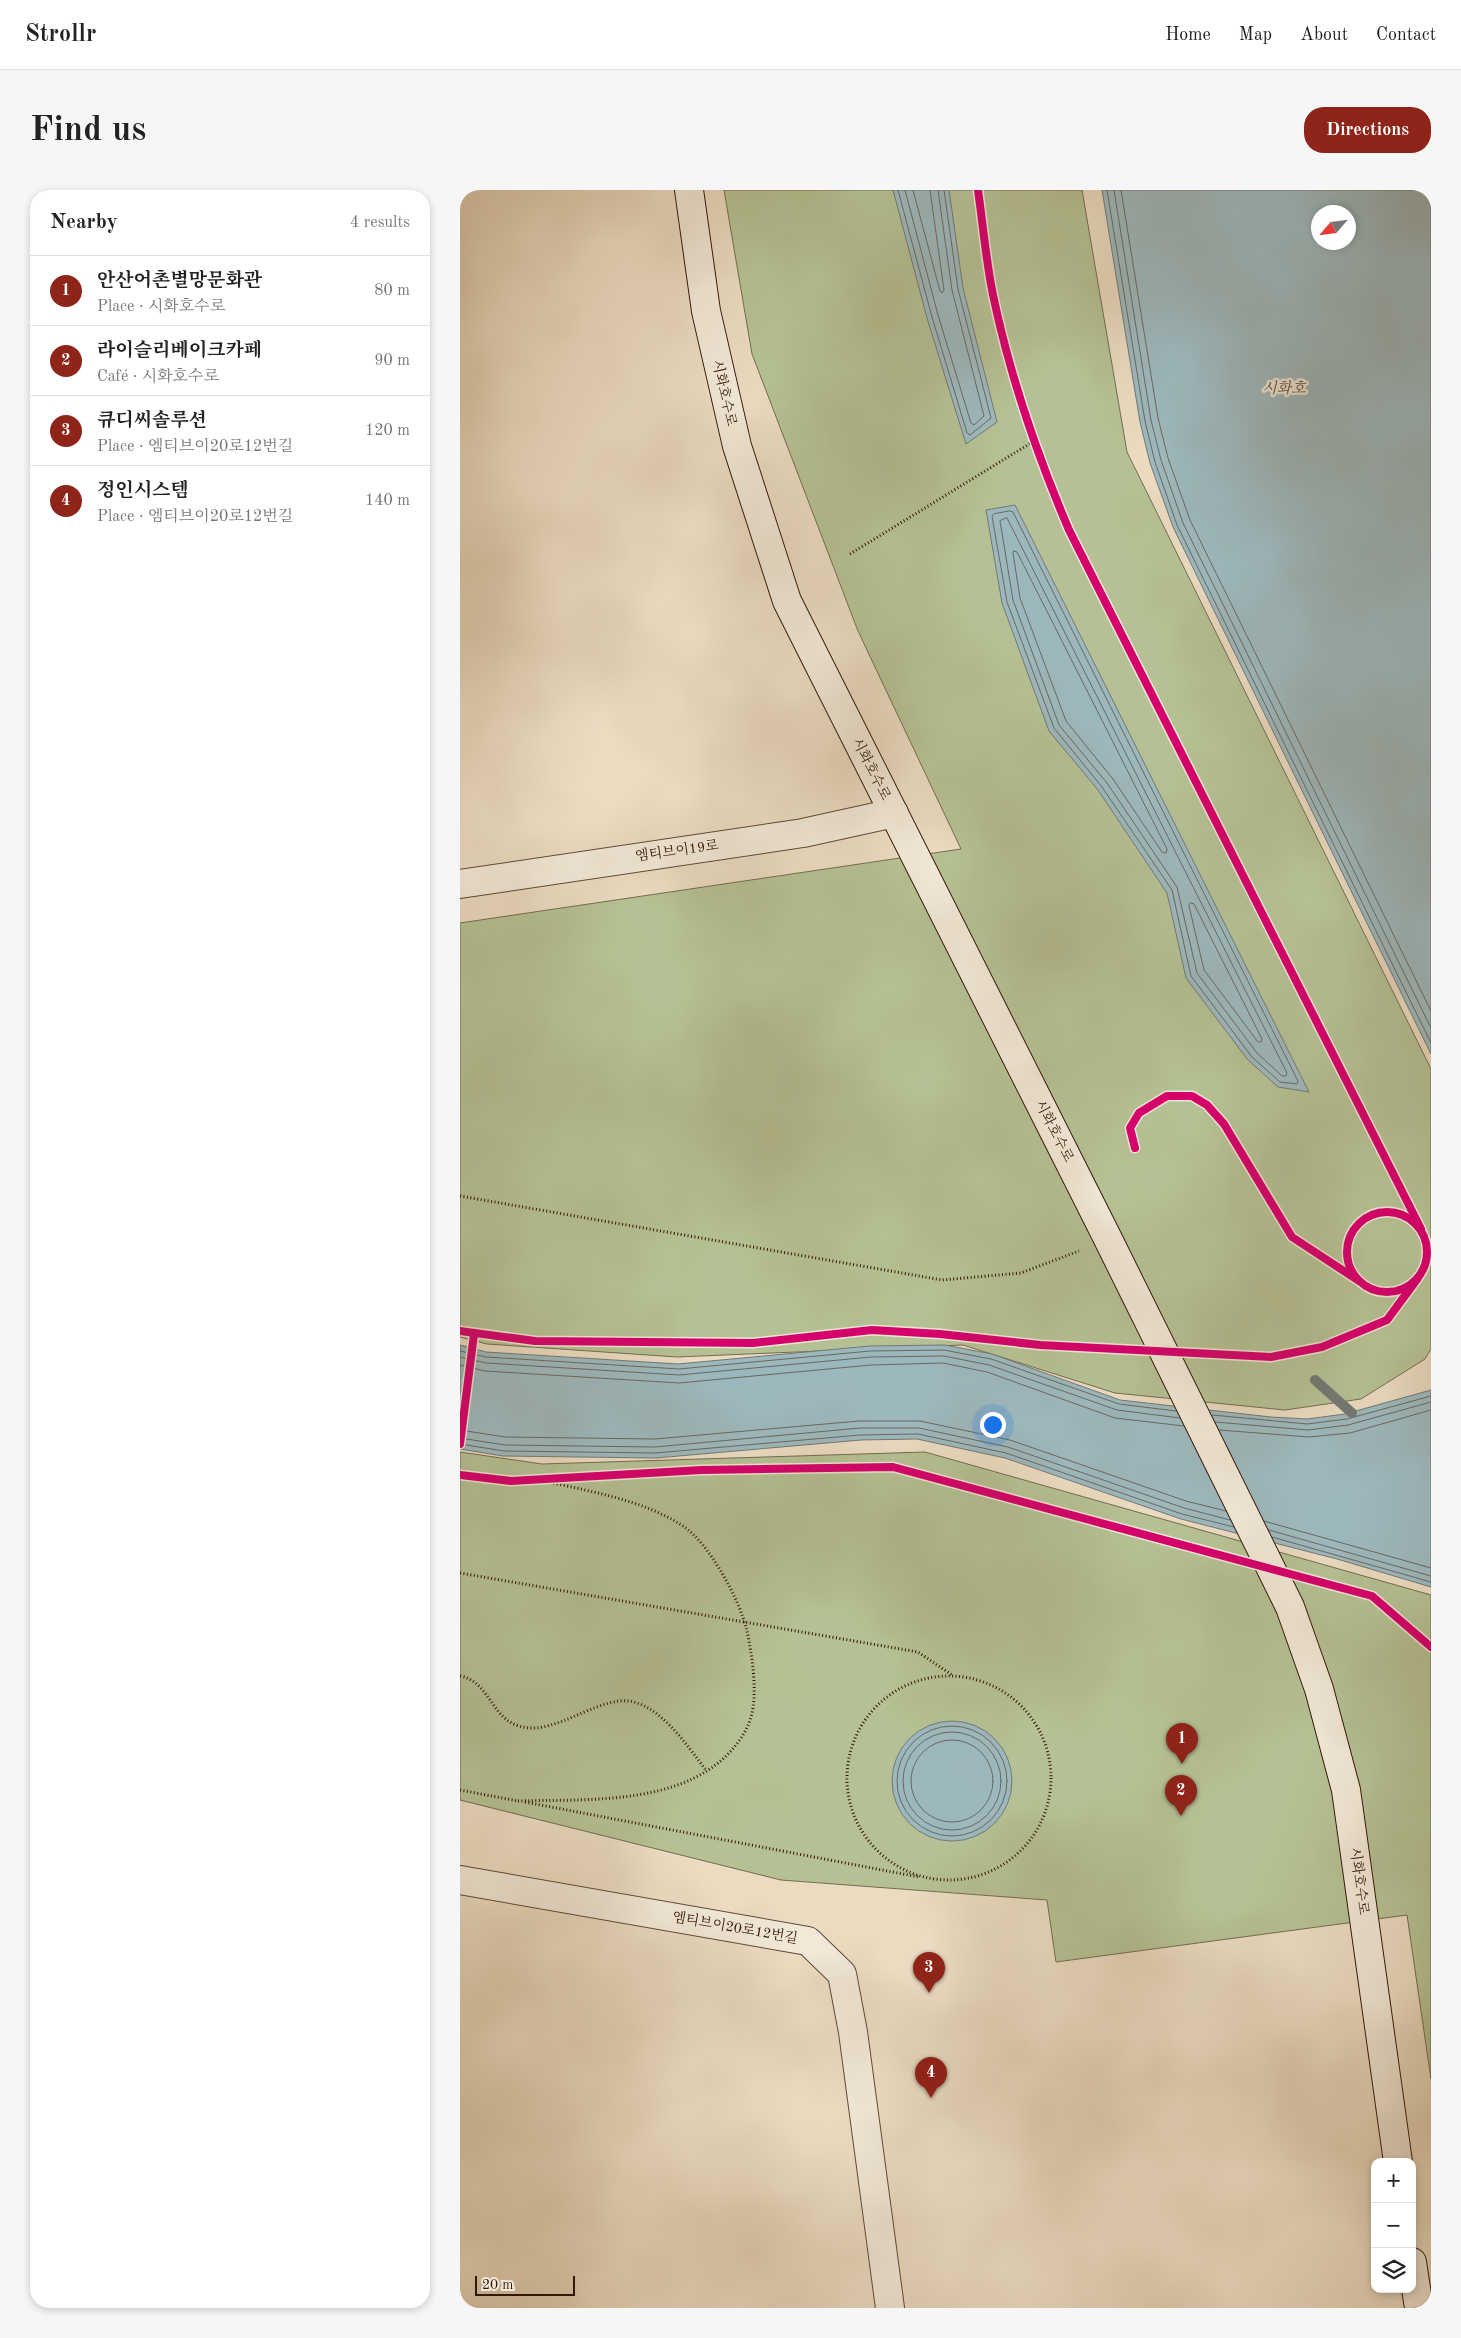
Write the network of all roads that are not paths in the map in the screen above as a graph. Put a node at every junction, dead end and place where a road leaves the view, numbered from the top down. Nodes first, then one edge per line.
1 (688, 190) edge
2 (894, 813) junction
3 (460, 884) edge
4 (460, 1880) edge
5 (1397, 2158) edge
6 (1416, 2288) edge
7 (890, 2308) edge
8 (1419, 2308) edge

1 - 2 main road, 시화호수로
2 - 3 main road, 엠티브이19로
2 - 5 main road, 시화호수로
4 - 7 main road, 엠티브이20로12번길
6 - 8 main road

